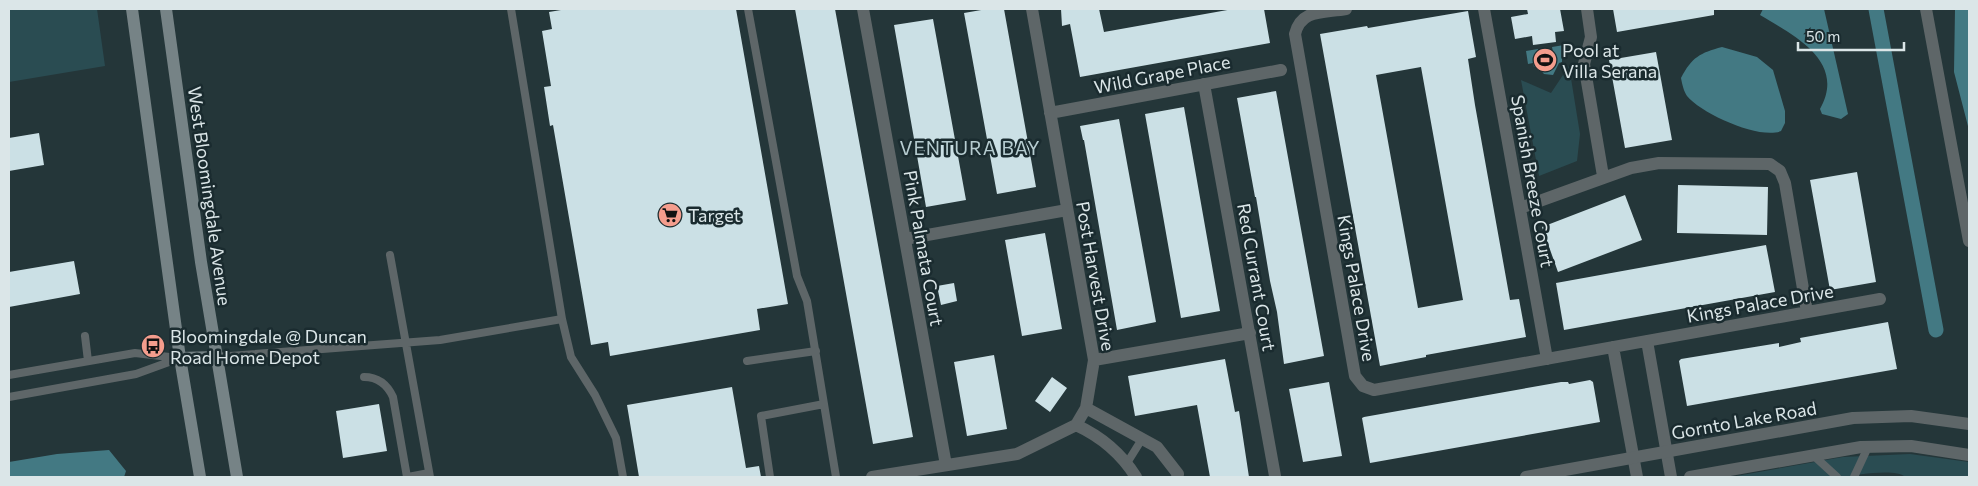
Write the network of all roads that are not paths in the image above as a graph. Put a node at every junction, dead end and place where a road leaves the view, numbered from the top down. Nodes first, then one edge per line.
1 (132, 9) edge
2 (166, 9) edge
3 (512, 9) edge
4 (748, 9) edge
5 (863, 9) edge
6 (1032, 9) edge
7 (1346, 9) edge
8 (1484, 9) edge
9 (1587, 9) edge
10 (1926, 9) edge
11 (1280, 70) dead end
12 (1204, 84) junction
13 (1050, 113) junction
14 (1603, 176) junction
15 (1520, 208) junction
16 (1067, 210) junction
17 (905, 239) junction
18 (1969, 241) edge
19 (390, 255) dead end
20 (1880, 299) dead end
21 (1808, 312) junction
22 (562, 319) junction
23 (1250, 333) junction
24 (85, 336) dead end
25 (1647, 341) junction
26 (406, 342) junction
27 (1613, 347) junction
28 (816, 351) junction
29 (216, 357) junction
30 (180, 358) junction
31 (1547, 359) junction
32 (1094, 360) junction
33 (88, 361) junction
34 (747, 361) dead end
35 (9, 375) edge
36 (364, 377) dead end
37 (9, 397) edge
38 (824, 404) junction
39 (1086, 408) junction
40 (1969, 424) edge
41 (1076, 425) junction
42 (1142, 439) junction
43 (1868, 447) junction
44 (1667, 452) junction
45 (1814, 455) junction
46 (1969, 455) edge
47 (1634, 458) junction
48 (1127, 463) junction
49 (946, 465) junction
50 (429, 475) edge
51 (1275, 476) edge
52 (200, 477) edge
53 (237, 477) edge
54 (407, 477) edge
55 (623, 477) edge
56 (770, 477) edge
57 (836, 477) edge
58 (872, 477) edge
59 (1136, 477) edge
60 (1177, 477) edge
61 (1526, 477) edge
62 (1637, 477) edge
63 (1671, 477) edge
64 (1690, 477) edge
65 (1837, 477) edge
66 (1854, 477) edge

1 - 30 main road
2 - 29 main road, West Bloomingdale Avenue
3 - 22 lane
4 - 28 lane
5 - 17 street, Pink Palmata Court
6 - 13 street, Post Harvest Drive
7 - 31 street, Kings Palace Drive
8 - 15 street, Spanish Breeze Court
9 - 14 street
10 - 18 street
11 - 12 street, Wild Grape Place
12 - 13 street, Wild Grape Place
12 - 23 street, Red Currant Court
13 - 16 street, Post Harvest Drive
14 - 15 street
14 - 21 street
15 - 31 street, Spanish Breeze Court
16 - 17 street
16 - 32 street, Post Harvest Drive
17 - 49 street, Pink Palmata Court
19 - 26 lane
20 - 21 street, Kings Palace Drive
21 - 25 street, Kings Palace Drive
22 - 26 lane
22 - 55 lane
23 - 32 street
23 - 51 street, Red Currant Court
24 - 33 lane
25 - 27 street, Kings Palace Drive
25 - 44 street
26 - 29 lane
26 - 50 lane
27 - 31 street, Kings Palace Drive
27 - 47 street
28 - 34 lane
28 - 38 lane
29 - 30 main road
29 - 53 main road, West Bloomingdale Avenue
30 - 33 lane
30 - 37 lane
30 - 52 main road
32 - 39 street, Post Harvest Drive
33 - 35 lane
36 - 54 lane
38 - 56 lane
38 - 57 lane
39 - 41 street, Post Harvest Drive
39 - 42 street
40 - 44 street, Gornto Lake Road
41 - 48 street
41 - 49 street
42 - 48 lane
42 - 60 street
43 - 45 street
43 - 46 street
43 - 66 lane
44 - 47 street, Gornto Lake Road
44 - 63 street
45 - 64 street
45 - 65 lane
47 - 61 street, Gornto Lake Road
47 - 62 street
48 - 59 street
49 - 58 street
50 - 54 lane

